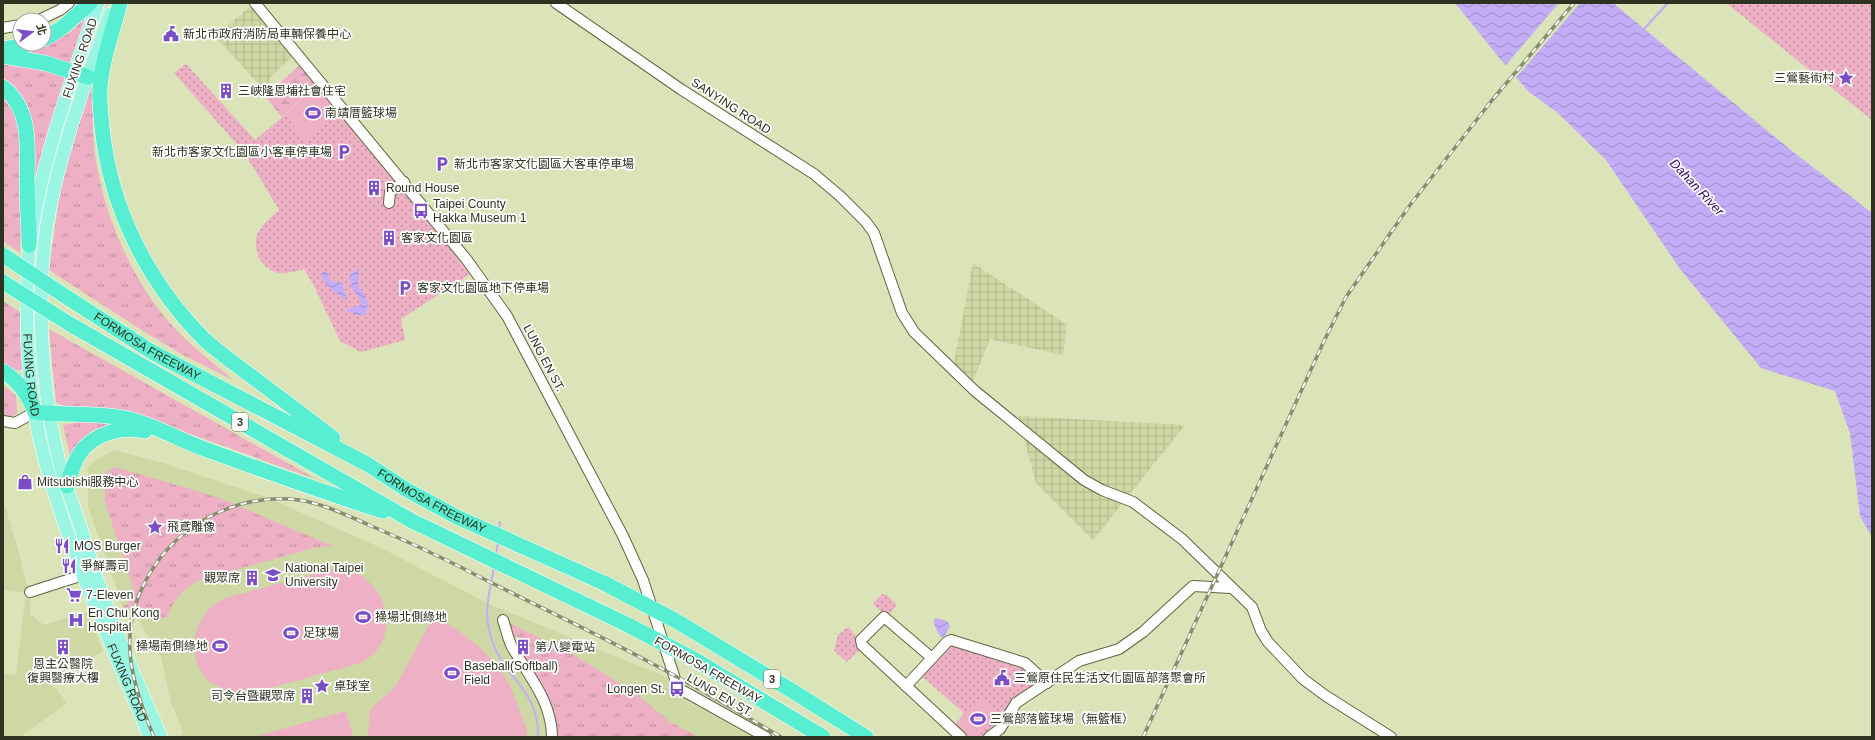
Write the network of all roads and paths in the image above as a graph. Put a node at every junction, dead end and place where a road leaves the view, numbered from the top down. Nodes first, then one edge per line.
1 (69, 3) edge
2 (90, 3) edge
3 (98, 3) edge
4 (114, 3) edge
5 (120, 3) edge
6 (255, 3) edge
7 (556, 3) edge
8 (52, 14) edge
9 (52, 34) edge
10 (3, 56) edge
11 (81, 75) junction
12 (3, 87) edge
13 (404, 182) junction
14 (389, 203) dead end
15 (29, 245) junction
16 (3, 255) edge
17 (3, 282) edge
18 (3, 371) edge
19 (35, 412) junction
20 (51, 414) junction
21 (3, 422) edge
22 (186, 442) junction
23 (367, 464) junction
24 (67, 486) junction
25 (412, 521) junction
26 (83, 575) junction
27 (1231, 588) junction
28 (30, 592) dead end
29 (503, 620) dead end
30 (932, 658) junction
31 (1047, 682) junction
32 (906, 686) junction
33 (994, 736) edge
34 (150, 737) edge
35 (161, 737) edge
36 (552, 737) edge
37 (766, 737) edge
38 (823, 737) edge
39 (866, 737) edge
40 (961, 737) edge
41 (1391, 737) edge

1 - 8 street
2 - 9 highway
3 - 11 main road, FUXING ROAD
4 - 11 main road, FUXING ROAD
5 - 23 highway
6 - 13 street, LUNG EN ST.
7 - 27 street, SANYING ROAD
10 - 11 highway
11 - 15 main road, FUXING ROAD
11 - 20 main road, FUXING ROAD
12 - 15 highway
13 - 14 street
13 - 37 street, LUNG EN ST.
15 - 19 main road, FUXING ROAD
16 - 23 highway, FORMOSA FREEWAY / 3, bridge
17 - 25 highway, FORMOSA FREEWAY / 3, bridge
18 - 19 highway
19 - 20 highway
19 - 21 street
19 - 26 main road, FUXING ROAD
20 - 22 highway
20 - 24 main road, FUXING ROAD
22 - 24 highway
22 - 25 highway
23 - 39 highway, FORMOSA FREEWAY / 3, bridge
24 - 35 main road, FUXING ROAD
25 - 38 highway, FORMOSA FREEWAY / 3, bridge
26 - 28 street
26 - 34 main road, FUXING ROAD
27 - 31 street
27 - 41 street, SANYING ROAD
29 - 36 street
30 - 31 street
30 - 32 street
30 - 32 street
31 - 33 street
32 - 40 street

